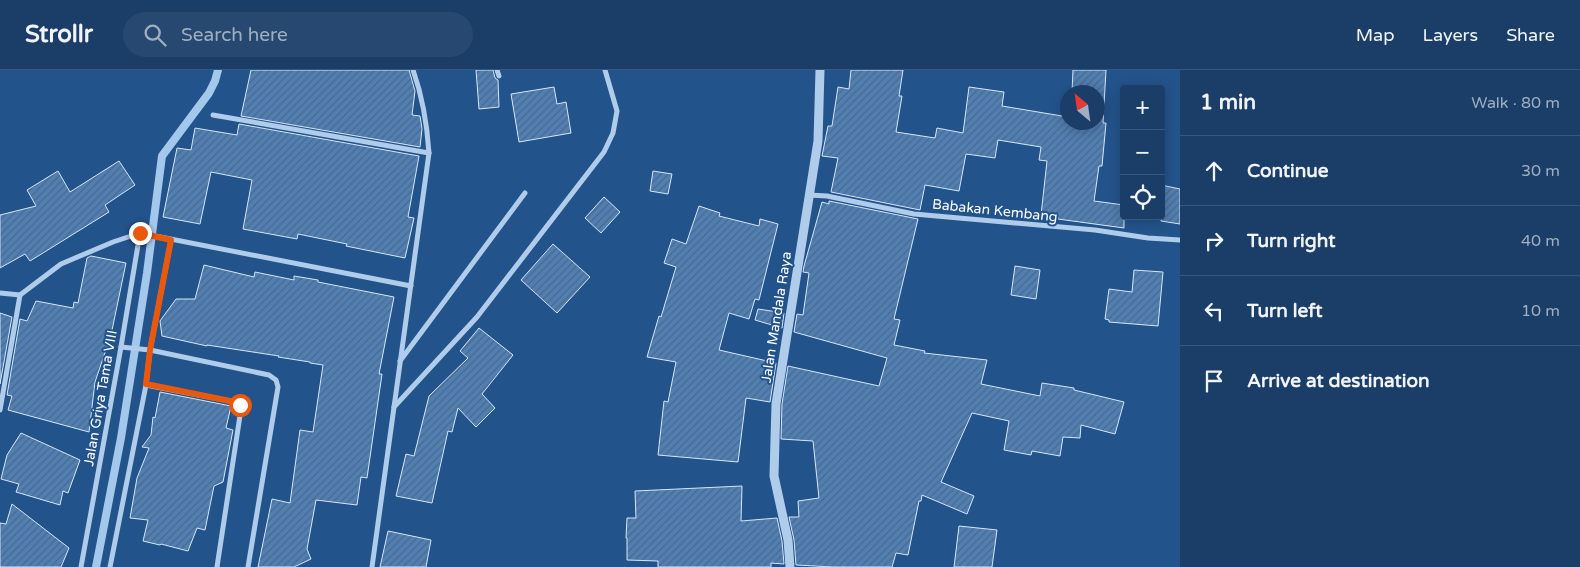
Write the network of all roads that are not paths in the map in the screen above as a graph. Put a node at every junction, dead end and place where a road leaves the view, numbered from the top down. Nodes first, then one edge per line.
1 (413, 70) edge
2 (605, 70) edge
3 (820, 70) edge
4 (213, 116) dead end
5 (429, 153) junction
6 (525, 193) dead end
7 (809, 195) junction
8 (140, 233) junction
9 (171, 240) junction
10 (1180, 240) edge
11 (411, 286) junction
12 (0, 293) edge
13 (20, 295) junction
14 (121, 347) junction
15 (150, 350) junction
16 (400, 361) junction
17 (146, 384) junction
18 (394, 407) junction
19 (0, 410) edge
20 (81, 567) edge
21 (110, 567) edge
22 (217, 567) edge
23 (248, 567) edge
24 (372, 567) edge
25 (790, 567) edge

1 - 5 street
2 - 18 street
3 - 7 street, Jalan Mandala Raya
4 - 5 street
5 - 11 street
6 - 16 street
7 - 10 street, Babakan Kembang
7 - 25 street, Jalan Mandala Raya
8 - 9 street
8 - 13 street
8 - 14 street, Jalan Griya Tama VIII
9 - 11 street
9 - 15 street
11 - 16 street
12 - 13 street
13 - 19 street
14 - 15 street
14 - 20 street, Jalan Griya Tama VIII
15 - 17 street
15 - 23 street
16 - 18 street
17 - 21 street
17 - 22 street
18 - 24 street

